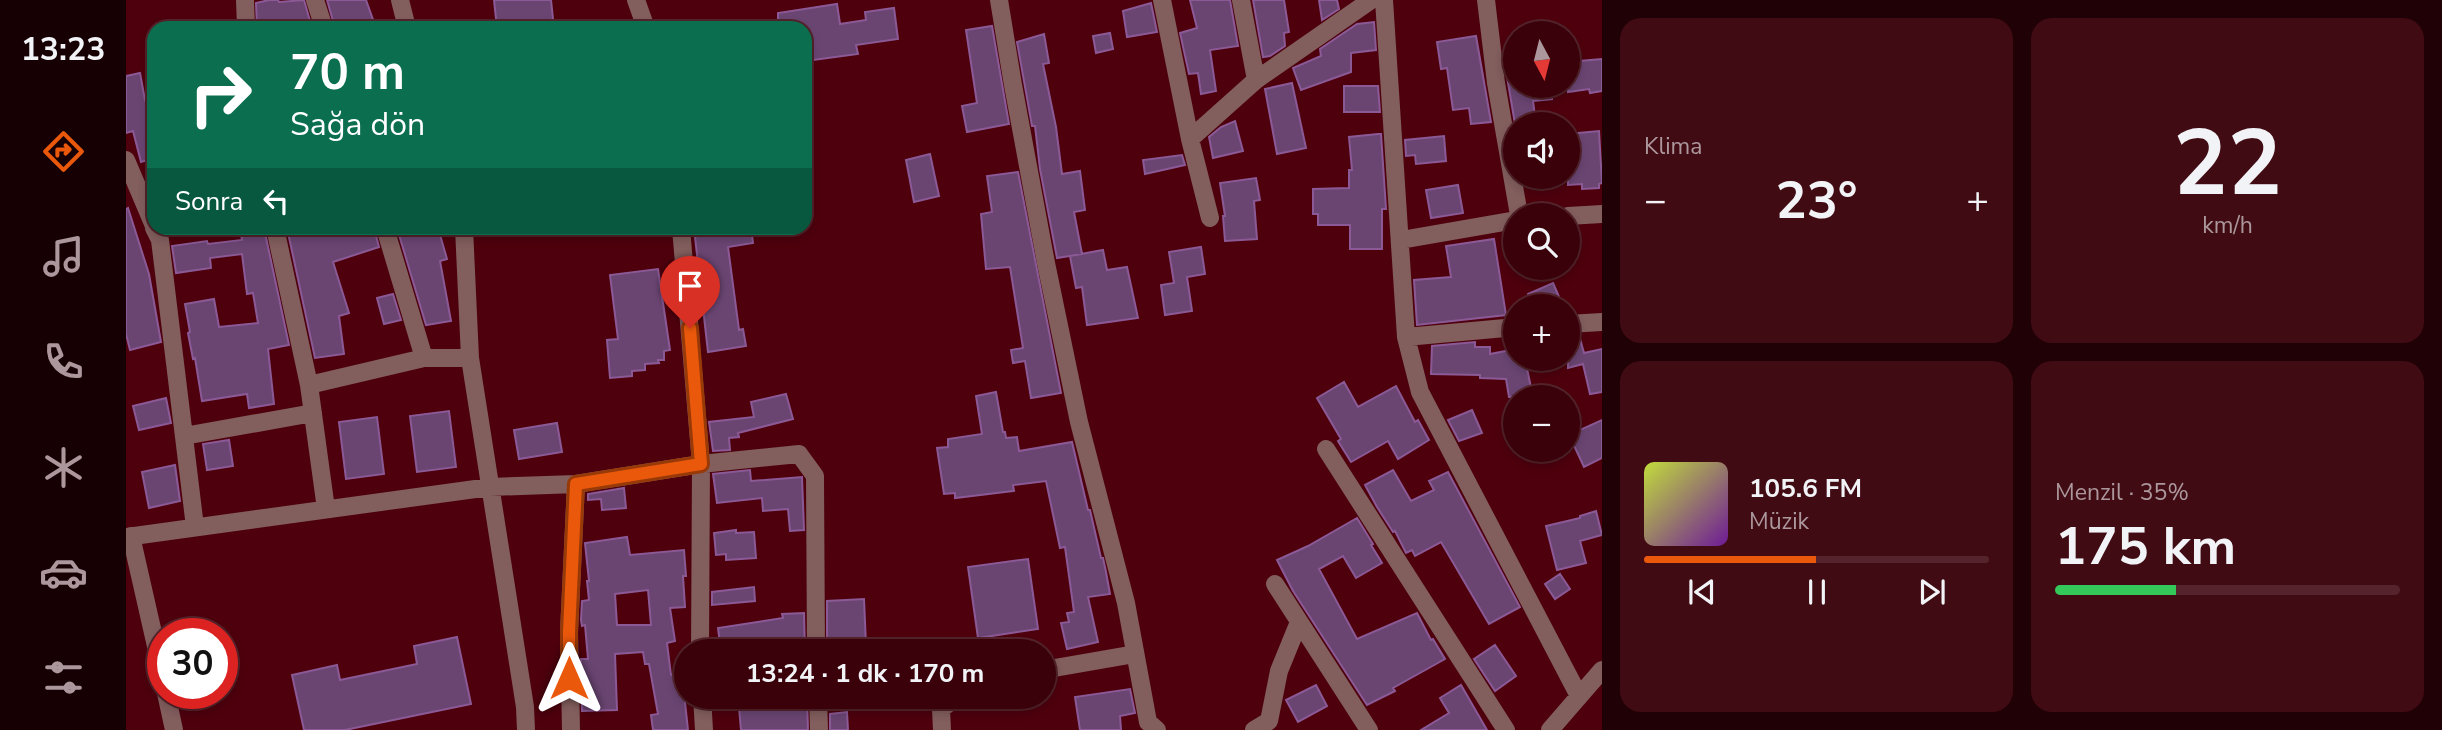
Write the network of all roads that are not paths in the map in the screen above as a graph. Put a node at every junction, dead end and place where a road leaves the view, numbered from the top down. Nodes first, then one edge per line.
1 (244, 0) edge
2 (315, 0) edge
3 (400, 0) edge
4 (636, 0) edge
5 (999, 0) edge
6 (1162, 0) edge
7 (1241, 0) edge
8 (1371, 0) edge
9 (1384, 0) edge
10 (1486, 0) edge
11 (246, 21) edge
12 (322, 21) edge
13 (405, 21) edge
14 (644, 21) edge
15 (1256, 80) junction
16 (1190, 139) junction
17 (126, 160) edge
18 (1517, 203) edge
19 (147, 210) edge
20 (1602, 214) edge
21 (1580, 215) edge
22 (1210, 218) dead end
23 (1503, 222) edge
24 (158, 235) edge
25 (277, 235) edge
26 (387, 235) edge
27 (464, 235) edge
28 (682, 235) edge
29 (1401, 240) junction
30 (1602, 322) edge
31 (1580, 323) edge
32 (1503, 328) edge
33 (1406, 337) junction
34 (424, 358) junction
35 (470, 358) junction
36 (309, 384) junction
37 (313, 413) junction
38 (184, 436) junction
39 (1326, 449) dead end
40 (701, 464) junction
41 (576, 484) junction
42 (489, 487) junction
43 (326, 509) junction
44 (195, 527) junction
45 (129, 536) edge
46 (1275, 584) dead end
47 (149, 618) edge
48 (1299, 622) junction
49 (700, 639) edge
50 (817, 639) edge
51 (1135, 654) junction
52 (1056, 668) edge
53 (1602, 670) edge
54 (1580, 696) junction
55 (169, 709) edge
56 (703, 709) edge
57 (819, 709) edge
58 (941, 709) edge
59 (528, 729) edge
60 (174, 730) edge
61 (571, 730) edge
62 (704, 730) edge
63 (820, 730) edge
64 (942, 730) edge
65 (1157, 730) edge
66 (1254, 730) edge
67 (1369, 730) edge
68 (1506, 730) edge
69 (1550, 730) edge

1 - 11 street
2 - 12 street
3 - 13 street
4 - 14 street
5 - 51 street
6 - 16 street
7 - 15 street
8 - 15 street
9 - 29 street
10 - 18 street
15 - 16 street
16 - 22 street
17 - 19 street
20 - 21 street
23 - 29 street
24 - 38 street
25 - 36 street
26 - 34 street
27 - 35 street
28 - 40 street
29 - 33 street
30 - 31 street
32 - 33 street
33 - 54 street
34 - 35 street
34 - 36 street
35 - 42 street
36 - 37 street
37 - 38 street
37 - 43 street
38 - 44 street
39 - 68 street
40 - 41 street
40 - 49 street
40 - 50 street
41 - 42 street
41 - 61 street
42 - 43 street
42 - 59 street
43 - 44 street
44 - 45 street
45 - 47 street
46 - 48 street
48 - 66 street
48 - 67 street
51 - 52 street
51 - 65 street
53 - 54 street
54 - 69 street
55 - 60 street
56 - 62 street
57 - 63 street
58 - 64 street

